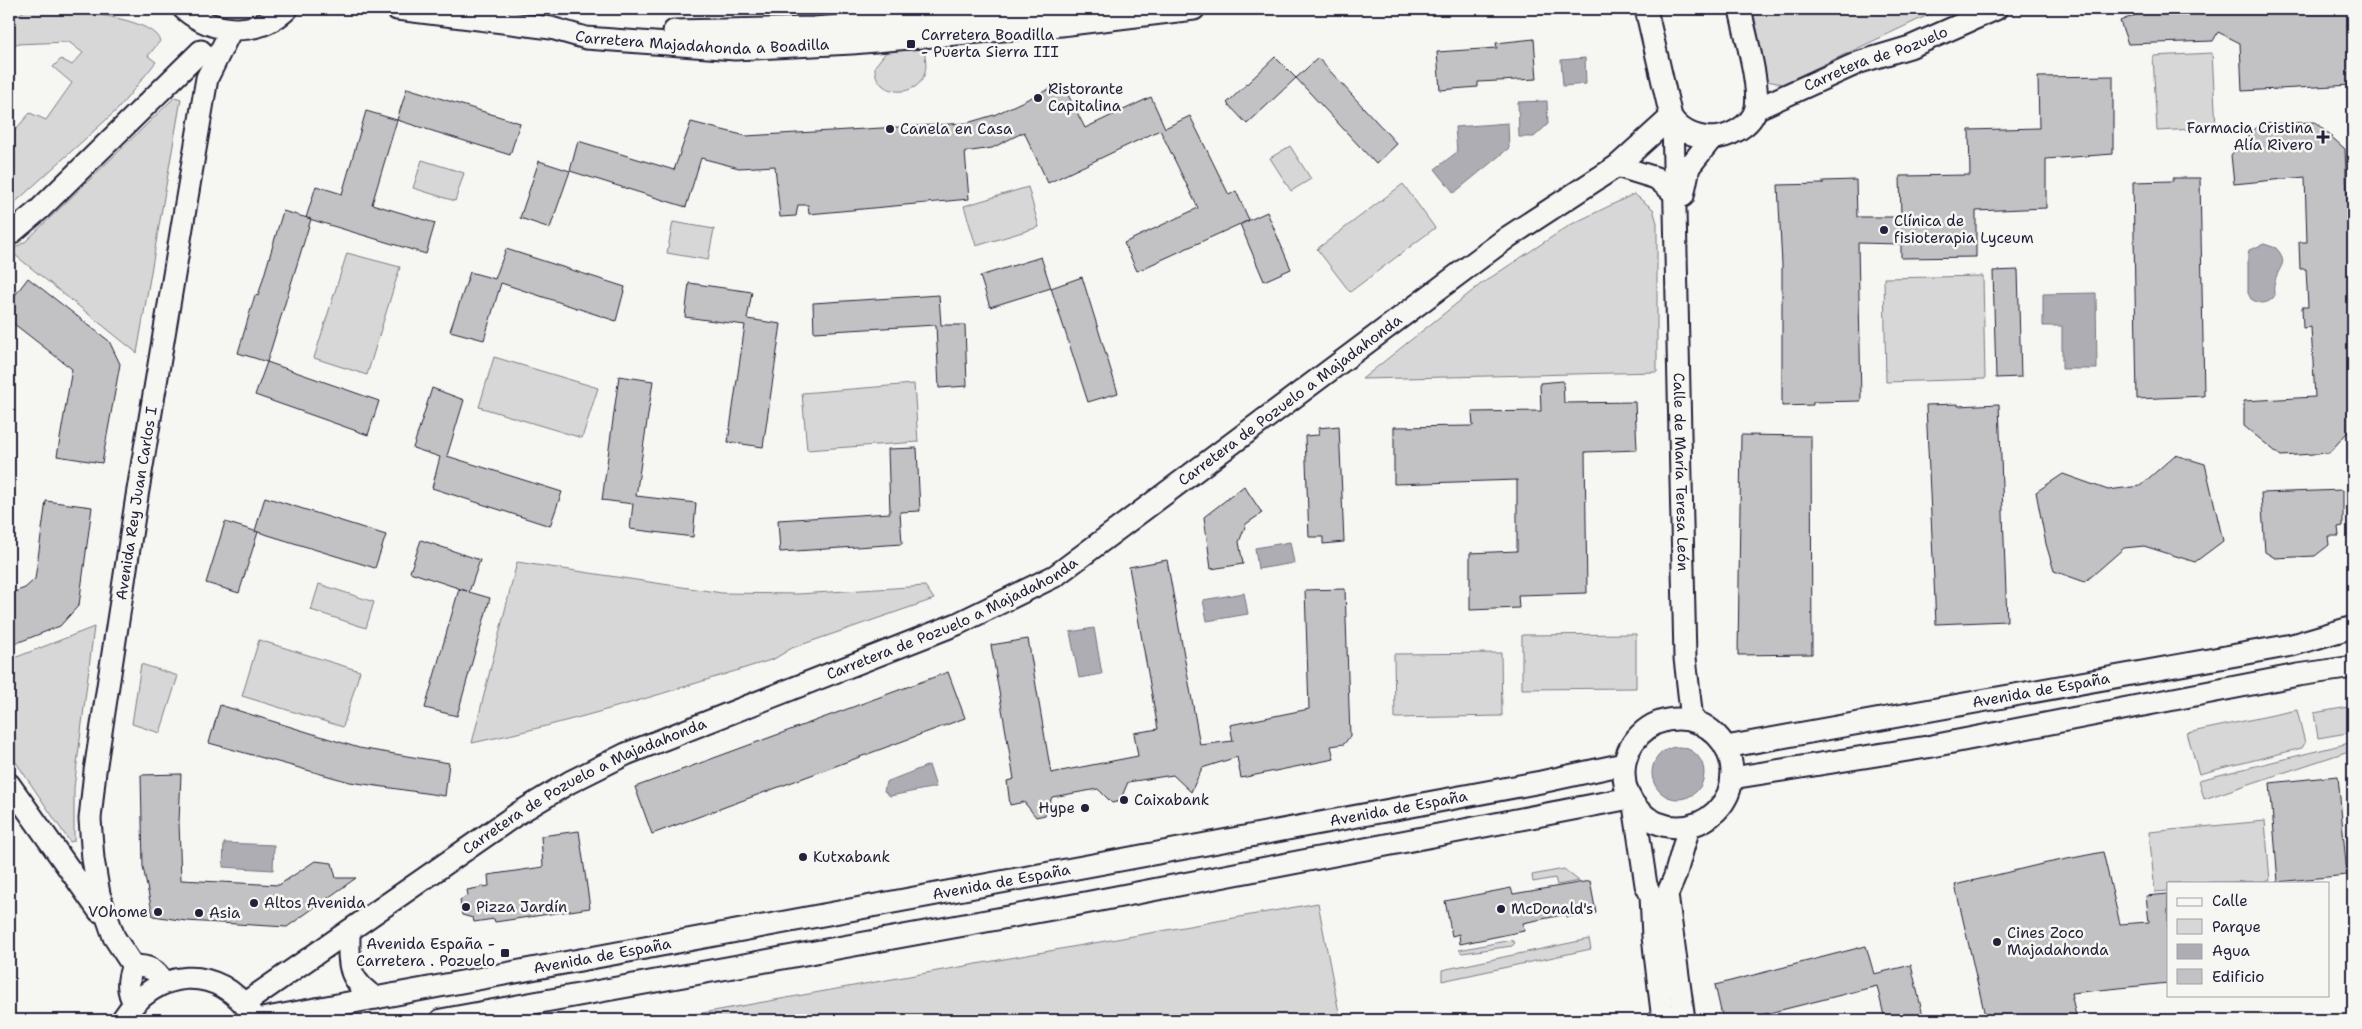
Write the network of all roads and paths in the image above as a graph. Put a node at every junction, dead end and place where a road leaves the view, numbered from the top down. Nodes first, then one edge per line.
1 (286, 9) edge
2 (397, 9) edge
3 (1073, 9) edge
4 (1088, 9) edge
5 (1194, 9) edge
6 (1646, 9) edge
7 (1740, 9) edge
8 (1996, 9) edge
9 (189, 14) edge
10 (552, 28) junction
11 (231, 30) junction
12 (691, 32) junction
13 (852, 43) junction
14 (199, 46) junction
15 (207, 78) junction
16 (1756, 109) junction
17 (1672, 119) junction
18 (1712, 138) junction
19 (1617, 166) junction
20 (1674, 193) junction
21 (9, 224) edge
22 (1677, 226) junction
23 (9, 235) edge
24 (2353, 627) edge
25 (2353, 667) edge
26 (1692, 720) junction
27 (1726, 747) junction
28 (1624, 764) junction
29 (1732, 778) junction
30 (9, 784) edge
31 (1632, 802) junction
32 (1689, 827) junction
33 (1665, 889) junction
34 (110, 928) junction
35 (350, 932) junction
36 (133, 966) junction
37 (163, 983) junction
38 (376, 998) junction
39 (128, 1012) edge
40 (252, 1014) edge
41 (441, 1020) edge
42 (1663, 1020) edge
43 (1684, 1020) edge

1 - 11 street
2 - 10 street, Carretera Majadahonda a Boadilla
3 - 12 street, Carretera Majadahonda a Boadilla
4 - 13 street, Carretera Majadahonda a Boadilla
5 - 13 street, Carretera Majadahonda a Boadilla
6 - 17 street
7 - 16 street
8 - 16 street, Carretera de Pozuelo
9 - 11 street
9 - 14 street, Avenida Rey Juan Carlos I
10 - 12 street, Carretera Majadahonda a Boadilla
10 - 13 street, Carretera Majadahonda a Boadilla
11 - 15 street, Avenida Rey Juan Carlos I
12 - 13 street, Carretera Majadahonda a Boadilla
14 - 15 street, Avenida Rey Juan Carlos I
14 - 21 street
14 - 23 street
15 - 34 street, Avenida Rey Juan Carlos I
16 - 18 street
17 - 18 street
17 - 19 street, Carretera de Pozuelo a Majadahonda
17 - 20 street, Calle de María Teresa León
18 - 22 street, Calle de María Teresa León
19 - 20 street
19 - 35 street, Carretera de Pozuelo a Majadahonda
20 - 22 street, Calle de María Teresa León
22 - 26 street, Calle de María Teresa León
24 - 27 street, Avenida de España
25 - 29 street
26 - 27 street
26 - 28 street
27 - 29 street
28 - 31 street
28 - 38 street, Avenida de España
29 - 32 street
30 - 34 street, Avenida Rey Juan Carlos I
31 - 32 street
31 - 33 street
31 - 41 street
32 - 33 street
33 - 42 street
33 - 43 street
34 - 36 street, Avenida Rey Juan Carlos I
35 - 38 street
35 - 40 street, Carretera de Pozuelo a Majadahonda
36 - 37 street
36 - 39 street
37 - 39 street
37 - 40 street
38 - 40 street, Avenida de España

